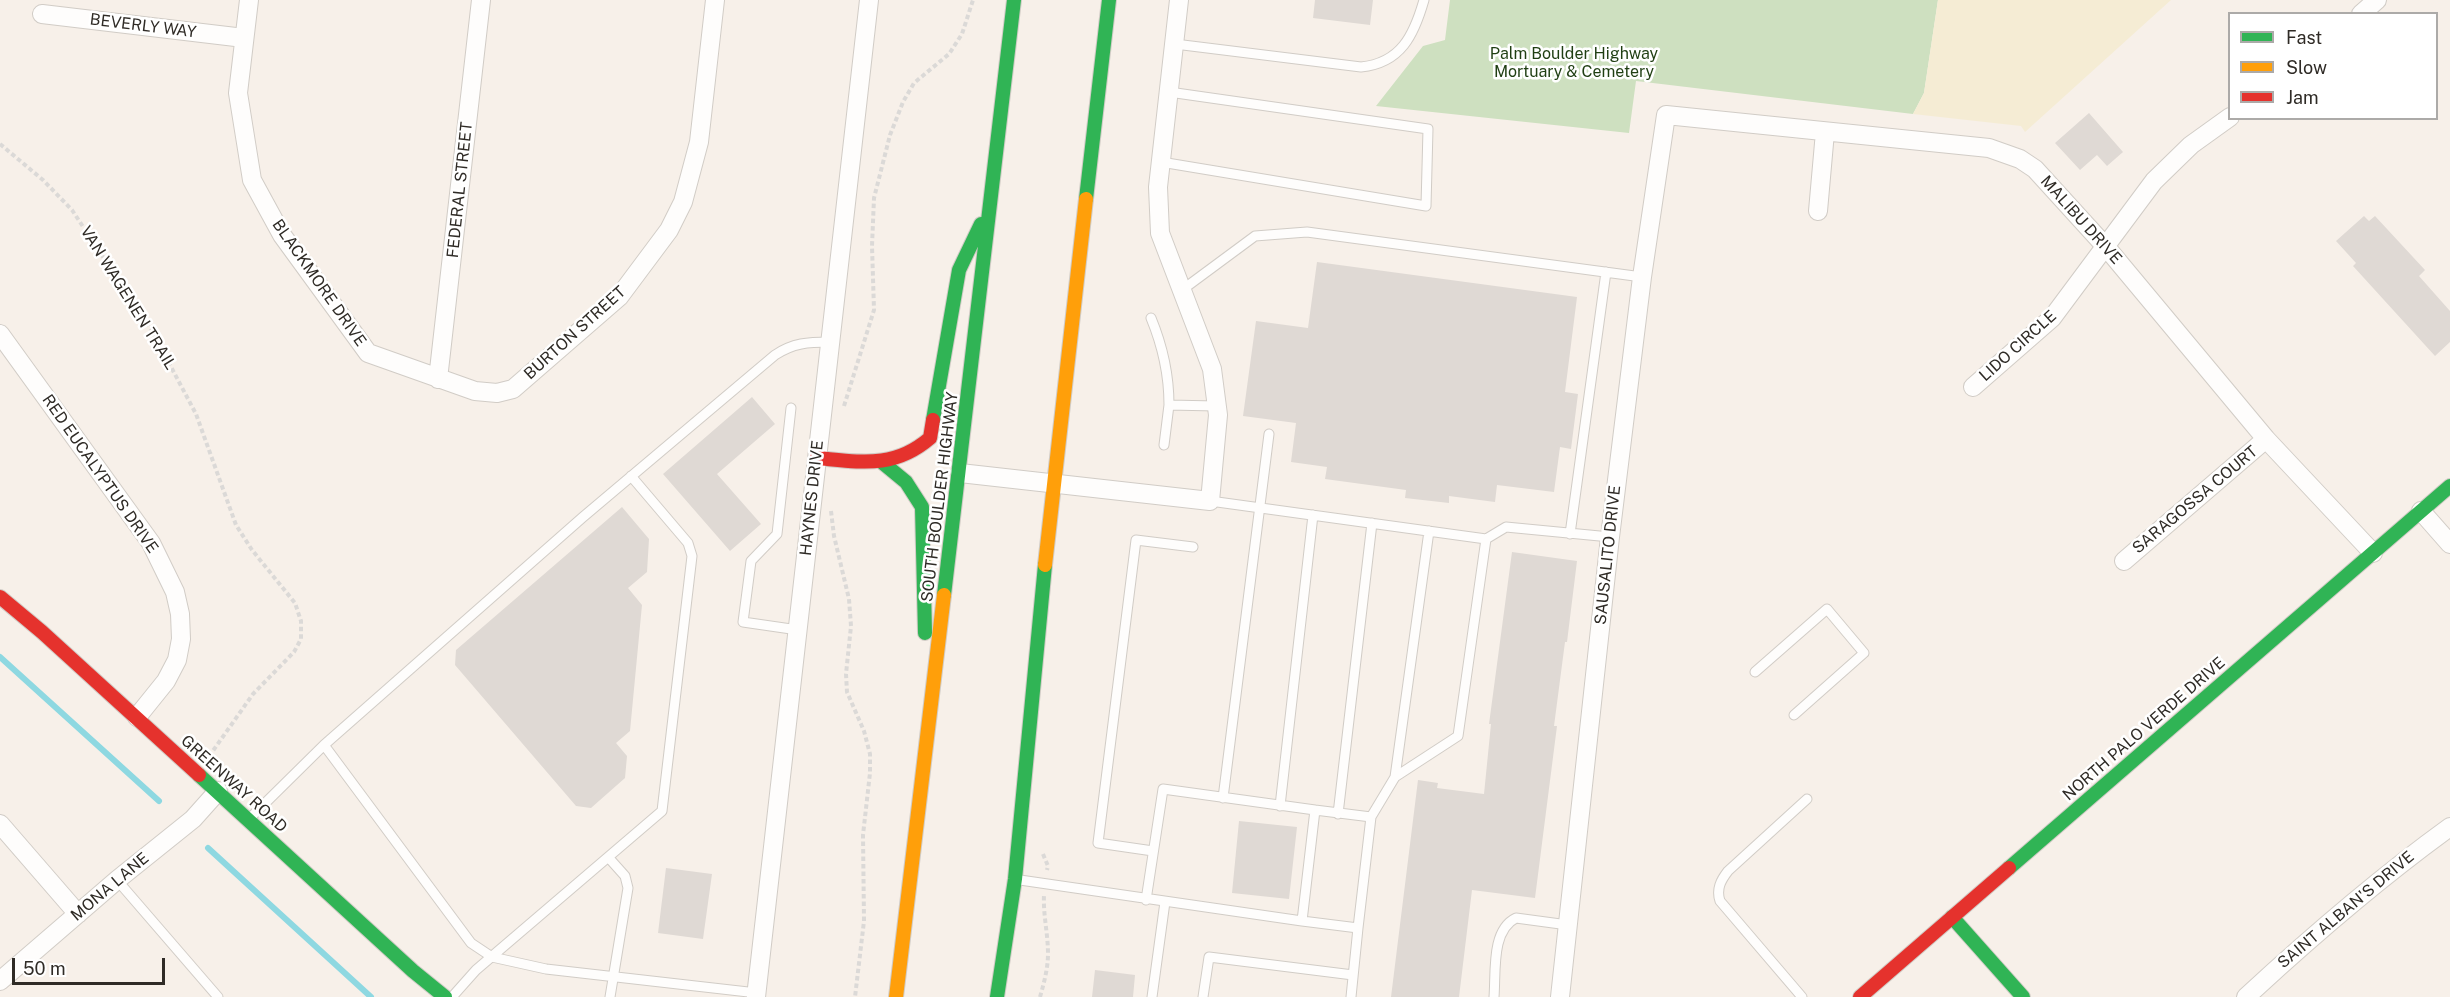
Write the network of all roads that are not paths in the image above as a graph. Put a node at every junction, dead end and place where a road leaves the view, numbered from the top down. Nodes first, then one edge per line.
1 (249, 0) edge
2 (481, 0) edge
3 (715, 0) edge
4 (869, 0) edge
5 (1014, 0) edge
6 (1109, 0) edge
7 (1179, 0) edge
8 (1424, 0) edge
9 (2377, 0) edge
10 (2363, 12) edge
11 (42, 14) dead end
12 (244, 38) junction
13 (1175, 44) junction
14 (1169, 92) junction
15 (1666, 115) joint
16 (2228, 118) edge
17 (1825, 132) junction
18 (1161, 162) junction
19 (991, 204) junction
20 (1818, 211) dead end
21 (2106, 247) junction
22 (1606, 272) junction
23 (1642, 276) junction
24 (1182, 290) junction
25 (1151, 318) dead end
26 (0, 334) edge
27 (830, 342) junction
28 (438, 379) junction
29 (1973, 387) dead end
30 (1169, 405) junction
31 (1216, 406) junction
32 (791, 408) dead end
33 (1269, 434) dead end
34 (2266, 439) junction
35 (1164, 445) dead end
36 (817, 458) junction
37 (883, 463) junction
38 (960, 473) junction
39 (631, 476) junction
40 (1053, 484) junction
41 (2450, 486) edge
42 (1210, 501) junction
43 (1258, 507) junction
44 (2421, 512) junction
45 (1313, 515) junction
46 (1372, 523) junction
47 (1430, 531) junction
48 (1570, 534) junction
49 (1610, 537) junction
50 (1485, 539) junction
51 (2450, 544) edge
52 (1193, 547) dead end
53 (2373, 553) junction
54 (2124, 561) dead end
55 (0, 597) edge
56 (798, 630) junction
57 (1755, 672) dead end
58 (931, 712) junction
59 (1794, 715) dead end
60 (137, 717) junction
61 (324, 746) junction
62 (1395, 777) junction
63 (218, 791) junction
64 (1223, 798) junction
65 (1807, 799) dead end
66 (1280, 806) junction
67 (1314, 810) junction
68 (1338, 814) junction
69 (1371, 818) junction
70 (249, 819) junction
71 (0, 824) edge
72 (2450, 827) edge
73 (1153, 851) junction
74 (608, 857) junction
75 (1015, 879) junction
76 (117, 880) junction
77 (1146, 900) junction
78 (1165, 902) junction
79 (78, 914) junction
80 (1952, 917) junction
81 (1302, 921) junction
82 (1568, 925) junction
83 (1358, 928) junction
84 (492, 957) junction
85 (1353, 975) junction
86 (614, 977) junction
87 (0, 981) edge
88 (756, 995) edge
89 (218, 997) edge
90 (445, 997) edge
91 (452, 997) edge
92 (610, 997) edge
93 (896, 997) edge
94 (997, 997) edge
95 (1152, 997) edge
96 (1203, 997) edge
97 (1351, 997) edge
98 (1494, 997) edge
99 (1560, 997) edge
100 (1802, 997) edge
101 (1860, 997) edge
102 (2023, 997) edge
103 (2246, 997) edge

1 - 12 street, BLACKMORE DRIVE
2 - 28 street, FEDERAL STREET
3 - 28 street, BURTON STREET
4 - 27 street, HAYNES DRIVE
5 - 19 main road, SOUTH BOULDER HIGHWAY
6 - 40 main road
7 - 13 street
8 - 13 lane
9 - 10 street
11 - 12 street, BEVERLY WAY
12 - 28 street, BLACKMORE DRIVE
13 - 14 street
14 - 18 street
14 - 18 lane
15 - 17 street, MALIBU DRIVE
15 - 23 street, SAUSALITO DRIVE
16 - 21 street, LIDO CIRCLE
17 - 20 street
17 - 21 street, MALIBU DRIVE
18 - 24 street
19 - 37 main road
19 - 38 main road, SOUTH BOULDER HIGHWAY
21 - 29 street, LIDO CIRCLE
21 - 34 street, MALIBU DRIVE
22 - 23 lane
22 - 24 lane
22 - 48 lane
23 - 49 street, SAUSALITO DRIVE
24 - 31 street
25 - 30 lane
26 - 60 street, RED EUCALYPTUS DRIVE
27 - 36 street, HAYNES DRIVE
27 - 39 lane
30 - 31 lane
30 - 35 lane
31 - 42 street
32 - 56 lane
33 - 43 lane
34 - 53 street, MALIBU DRIVE
34 - 54 street, SARAGOSSA COURT
36 - 37 main road
36 - 56 street, HAYNES DRIVE
37 - 58 main road
38 - 40 street
38 - 58 main road, SOUTH BOULDER HIGHWAY
39 - 61 lane
39 - 74 lane
40 - 42 street
40 - 75 main road
41 - 44 main road, NORTH PALO VERDE DRIVE
42 - 43 lane
43 - 45 lane
43 - 64 lane
44 - 51 street
44 - 53 main road, NORTH PALO VERDE DRIVE
45 - 46 lane
45 - 66 lane
46 - 47 lane
46 - 68 lane
47 - 50 lane
47 - 62 lane
48 - 49 lane
48 - 50 lane
49 - 82 street, SAUSALITO DRIVE
50 - 62 lane
52 - 73 lane
53 - 80 main road, NORTH PALO VERDE DRIVE
55 - 60 main road, GREENWAY ROAD
56 - 88 street, HAYNES DRIVE
57 - 59 lane
58 - 93 main road, SOUTH BOULDER HIGHWAY
60 - 63 main road, GREENWAY ROAD
61 - 70 lane
61 - 84 lane
62 - 69 lane
63 - 70 main road, GREENWAY ROAD
63 - 76 street, MONA LANE
64 - 66 lane
64 - 73 lane
65 - 100 lane
66 - 67 lane
67 - 68 lane
67 - 81 lane
68 - 69 lane
69 - 83 lane
70 - 90 main road, GREENWAY ROAD
71 - 79 street
72 - 103 street, SAINT ALBAN'S DRIVE
73 - 77 lane
74 - 84 lane
74 - 86 lane
75 - 77 lane
75 - 94 main road
76 - 79 street, MONA LANE
76 - 89 lane
77 - 78 lane
78 - 81 lane
78 - 95 lane
79 - 87 street, MONA LANE
80 - 101 main road, NORTH PALO VERDE DRIVE
80 - 102 main road
81 - 83 lane
82 - 98 lane
82 - 99 street, SAUSALITO DRIVE
83 - 85 lane
84 - 86 lane
84 - 91 lane
85 - 96 lane
85 - 97 lane
86 - 88 lane
86 - 92 lane

